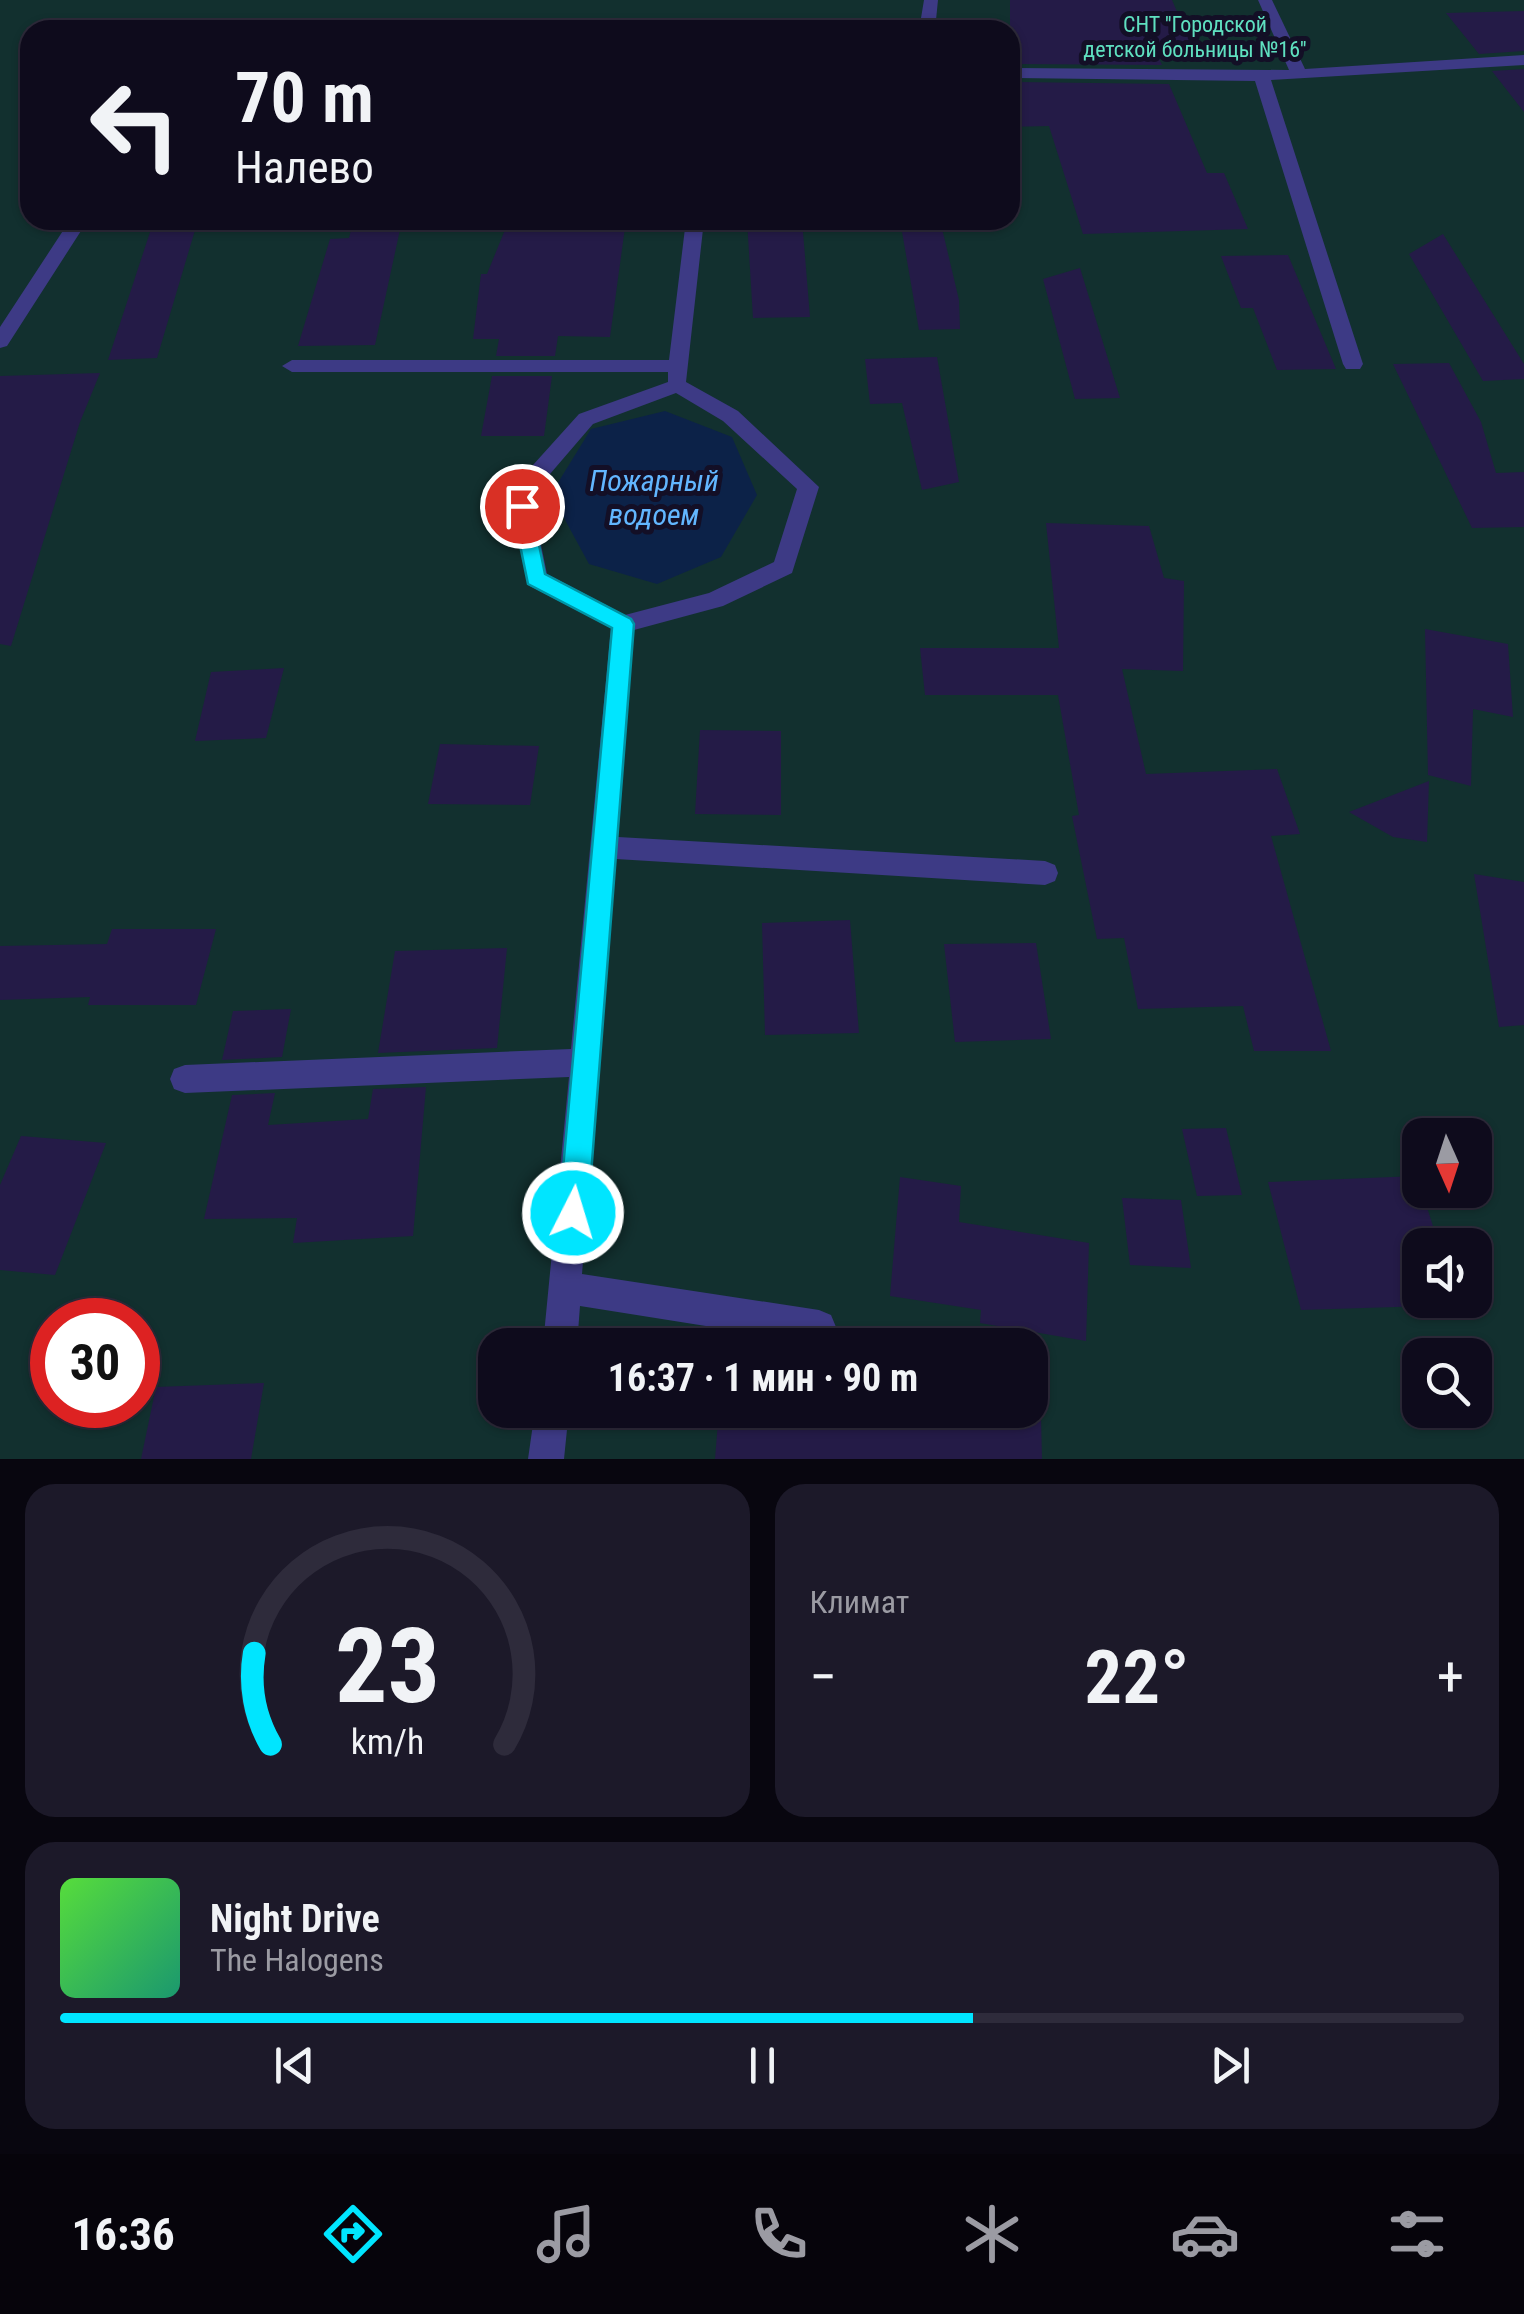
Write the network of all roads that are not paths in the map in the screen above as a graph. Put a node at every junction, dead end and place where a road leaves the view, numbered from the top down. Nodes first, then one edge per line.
1 (1264, 0) edge
2 (1524, 60) edge
3 (1020, 73) edge
4 (1299, 73) junction
5 (1262, 76) junction
6 (73, 230) edge
7 (694, 230) edge
8 (0, 342) edge
9 (1353, 364) dead end
10 (292, 366) dead end
11 (678, 376) junction
12 (623, 624) junction
13 (602, 848) junction
14 (1045, 873) dead end
15 (586, 1062) junction
16 (184, 1079) dead end
17 (567, 1288) junction
18 (818, 1327) dead end
19 (562, 1328) edge
20 (550, 1428) edge
21 (546, 1459) edge

1 - 4 street
2 - 4 street
3 - 5 street
4 - 5 street
5 - 9 street
6 - 8 street
7 - 11 street
10 - 11 street
11 - 12 street
11 - 12 street
12 - 13 street
13 - 14 street
13 - 15 street
15 - 16 street
15 - 17 street
17 - 18 street
17 - 19 street
20 - 21 street

